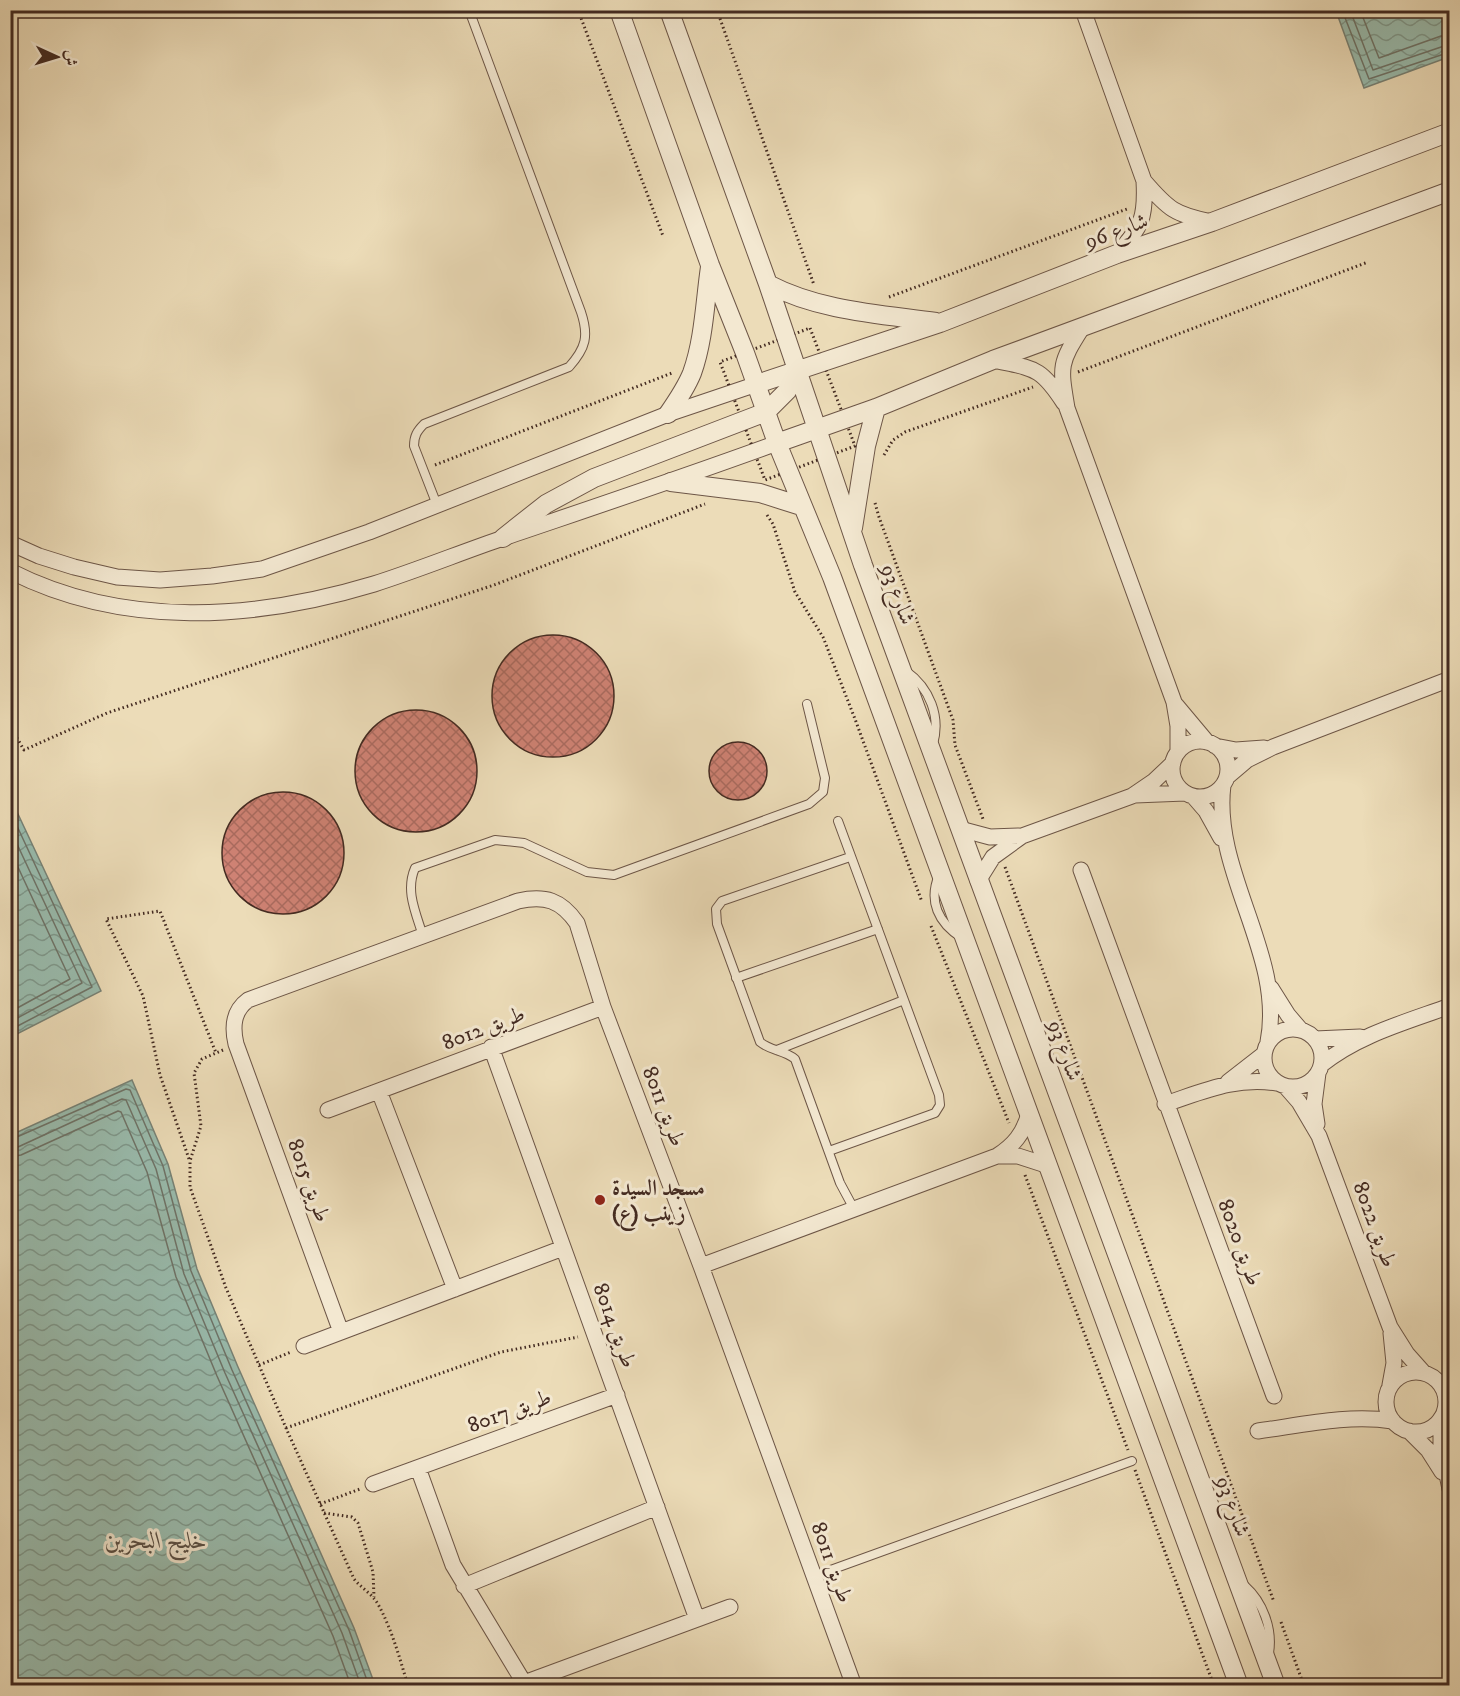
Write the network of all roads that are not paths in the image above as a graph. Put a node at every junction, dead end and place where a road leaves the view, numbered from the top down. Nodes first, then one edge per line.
1 (469, 10) edge
2 (619, 10) edge
3 (669, 10) edge
4 (1083, 10) edge
5 (1449, 132) edge
6 (1144, 181) junction
7 (1449, 191) edge
8 (1212, 222) junction
9 (1117, 254) junction
10 (710, 265) junction
11 (768, 284) junction
12 (940, 323) junction
13 (1082, 328) junction
14 (993, 360) junction
15 (797, 369) junction
16 (1056, 379) junction
17 (756, 384) junction
18 (876, 408) junction
19 (766, 412) junction
20 (668, 414) junction
21 (818, 429) junction
22 (777, 443) junction
23 (671, 482) junction
24 (438, 505) junction
25 (801, 506) junction
26 (852, 533) junction
27 (503, 538) junction
28 (10, 543) edge
29 (10, 571) edge
30 (1449, 679) edge
31 (1174, 702) junction
32 (807, 704) dead end
33 (1211, 744) junction
34 (1273, 747) junction
35 (1176, 757) junction
36 (1225, 781) junction
37 (1189, 795) junction
38 (1132, 796) junction
39 (838, 821) dead end
40 (960, 829) junction
41 (1022, 836) junction
42 (1228, 851) junction
43 (850, 856) junction
44 (1081, 870) dead end
45 (978, 881) junction
46 (878, 929) junction
47 (423, 936) junction
48 (736, 978) junction
49 (1269, 983) junction
50 (904, 1000) junction
51 (1449, 1006) edge
52 (603, 1007) junction
53 (1300, 1029) junction
54 (1372, 1035) junction
55 (1315, 1039) junction
56 (236, 1044) joint
57 (491, 1047) junction
58 (1266, 1048) junction
59 (776, 1050) junction
60 (1319, 1069) junction
61 (1225, 1084) junction
62 (1281, 1084) junction
63 (379, 1091) junction
64 (1165, 1104) junction
65 (328, 1110) dead end
66 (1029, 1114) junction
67 (1319, 1136) junction
68 (1017, 1149) junction
69 (829, 1151) junction
70 (1049, 1166) junction
71 (854, 1209) junction
72 (563, 1248) junction
73 (701, 1266) junction
74 (455, 1289) junction
75 (1390, 1327) junction
76 (341, 1332) junction
77 (304, 1346) road end
78 (1423, 1372) junction
79 (1444, 1383) edge
80 (1389, 1390) junction
81 (617, 1395) junction
82 (1274, 1396) dead end
83 (1445, 1413) edge
84 (1348, 1419) junction
85 (1393, 1421) junction
86 (1258, 1431) dead end
87 (1408, 1431) junction
88 (1132, 1461) road end
89 (418, 1468) junction
90 (373, 1484) road end
91 (1448, 1484) edge
92 (657, 1507) junction
93 (814, 1576) junction
94 (464, 1586) junction
95 (730, 1607) dead end
96 (698, 1618) junction
97 (525, 1684) edge
98 (854, 1686) edge
99 (1239, 1686) edge
100 (1276, 1686) edge

1 - 24 lane
2 - 10 street
3 - 11 street, شارع 93
4 - 6 street
5 - 8 street, شارع 96
6 - 8 street
6 - 9 street
7 - 13 street
8 - 9 street, شارع 96
9 - 12 street, شارع 96
10 - 17 street
10 - 20 street
11 - 12 street
11 - 15 street, شارع 93
12 - 15 street, شارع 96
13 - 14 street
13 - 16 street
14 - 16 street
14 - 18 street
15 - 17 street, شارع 96
15 - 19 street
15 - 21 street, شارع 93
16 - 31 street
17 - 19 street
17 - 20 street
18 - 21 street
18 - 26 street
19 - 22 street
19 - 27 street
20 - 24 street
21 - 22 street
21 - 26 street, شارع 93
22 - 23 street
22 - 25 street
23 - 25 street
23 - 27 street
24 - 28 street
25 - 66 street
26 - 40 street, شارع 93
27 - 29 street
30 - 34 street
31 - 33 street
31 - 35 street
32 - 47 lane
33 - 34 street
33 - 35 street
33 - 36 street
34 - 36 street
35 - 37 street
35 - 38 street
36 - 37 street
36 - 42 street
37 - 38 street
37 - 42 street
38 - 41 street
39 - 43 lane
40 - 41 street
40 - 45 street, شارع 93
41 - 45 street
42 - 49 street
43 - 46 lane
43 - 48 lane
44 - 64 street, طريق 8020
45 - 100 street, شارع 93
46 - 48 lane
46 - 50 lane
47 - 52 street, طريق 8011
47 - 56 street, طريق 8011
48 - 59 lane
49 - 53 street
49 - 58 street
50 - 59 lane
50 - 69 lane
51 - 54 street
52 - 57 street, طريق 8012
52 - 73 street, طريق 8011
53 - 55 street
53 - 58 street
54 - 55 street
54 - 60 street
55 - 60 street
56 - 76 street, طريق 8015
57 - 63 street, طريق 8012
57 - 72 street, طريق 8014
58 - 61 street
58 - 62 street
59 - 69 lane
60 - 62 street
60 - 67 street, طريق 8022
61 - 62 street
61 - 64 street
62 - 67 street, طريق 8022
63 - 65 street, طريق 8012
63 - 74 street
64 - 82 street, طريق 8020
66 - 68 street
66 - 70 street
67 - 75 street, طريق 8022
68 - 70 street
68 - 71 street
69 - 71 lane
70 - 99 street
71 - 73 street
72 - 74 street
72 - 81 street, طريق 8014
73 - 93 street, طريق 8011
74 - 76 street
75 - 78 street, طريق 8022
75 - 80 street, طريق 8022
76 - 77 street
78 - 79 street
78 - 80 street
79 - 83 street
80 - 84 street
80 - 85 street
81 - 89 street, طريق 8017
81 - 92 street, طريق 8014
83 - 87 street
83 - 91 street
84 - 85 street
84 - 86 street
85 - 87 street
87 - 91 street
88 - 93 lane
89 - 90 street, طريق 8017
89 - 94 street
92 - 94 street
92 - 96 street, طريق 8014
93 - 98 street, طريق 8011
94 - 97 street
95 - 96 street
96 - 97 street

